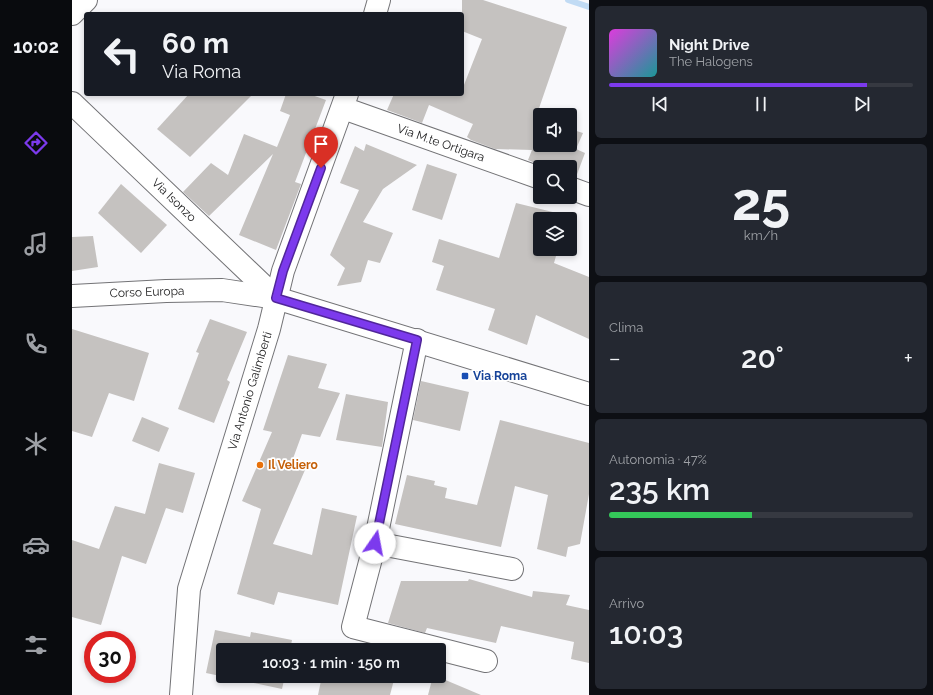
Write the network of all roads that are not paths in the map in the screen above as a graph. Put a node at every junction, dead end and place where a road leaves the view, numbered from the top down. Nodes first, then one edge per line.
1 (86, 0) edge
2 (380, 0) edge
3 (376, 12) edge
4 (72, 14) edge
5 (345, 101) edge
6 (72, 103) edge
7 (533, 175) edge
8 (577, 191) edge
9 (589, 195) edge
10 (72, 296) edge
11 (276, 298) junction
12 (417, 340) junction
13 (589, 394) edge
14 (375, 543) junction
15 (512, 569) dead end
16 (486, 661) dead end
17 (181, 695) edge

1 - 4 street
2 - 3 street
5 - 7 street, Via M.te Ortigara
5 - 11 street, Via Antonio Galimberti
6 - 11 street, Via Isonzo
8 - 9 street
10 - 11 street, Corso Europa
11 - 12 street
11 - 17 street, Via Antonio Galimberti
12 - 13 street
12 - 14 street
14 - 15 street
14 - 16 street

